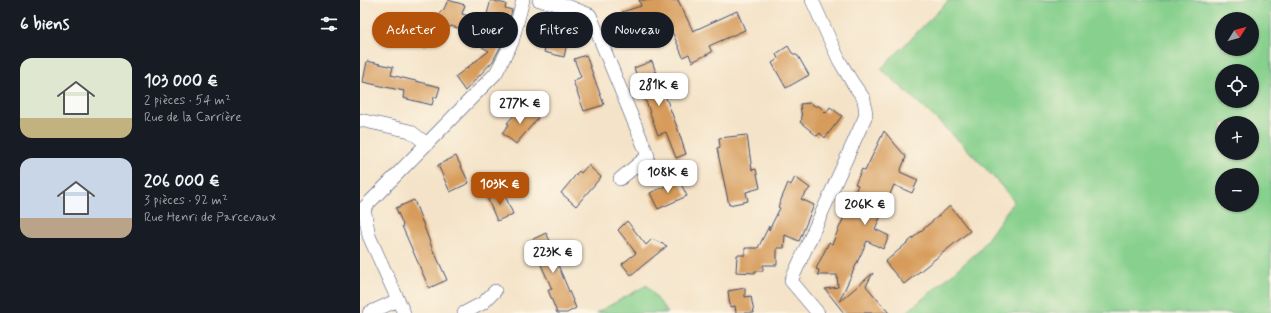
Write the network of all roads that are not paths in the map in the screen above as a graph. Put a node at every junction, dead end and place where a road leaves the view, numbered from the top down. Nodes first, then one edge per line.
1 (523, 0) edge
2 (539, 0) edge
3 (812, 0) edge
4 (360, 120) edge
5 (427, 144) junction
6 (620, 179) dead end
7 (362, 208) edge
8 (495, 291) dead end
9 (398, 300) junction
10 (369, 313) edge
11 (404, 313) edge
12 (464, 313) edge
13 (818, 313) edge

1 - 5 street
2 - 6 street
3 - 13 street
4 - 5 street
5 - 7 street
7 - 9 street
8 - 12 street
9 - 10 street
9 - 11 street

